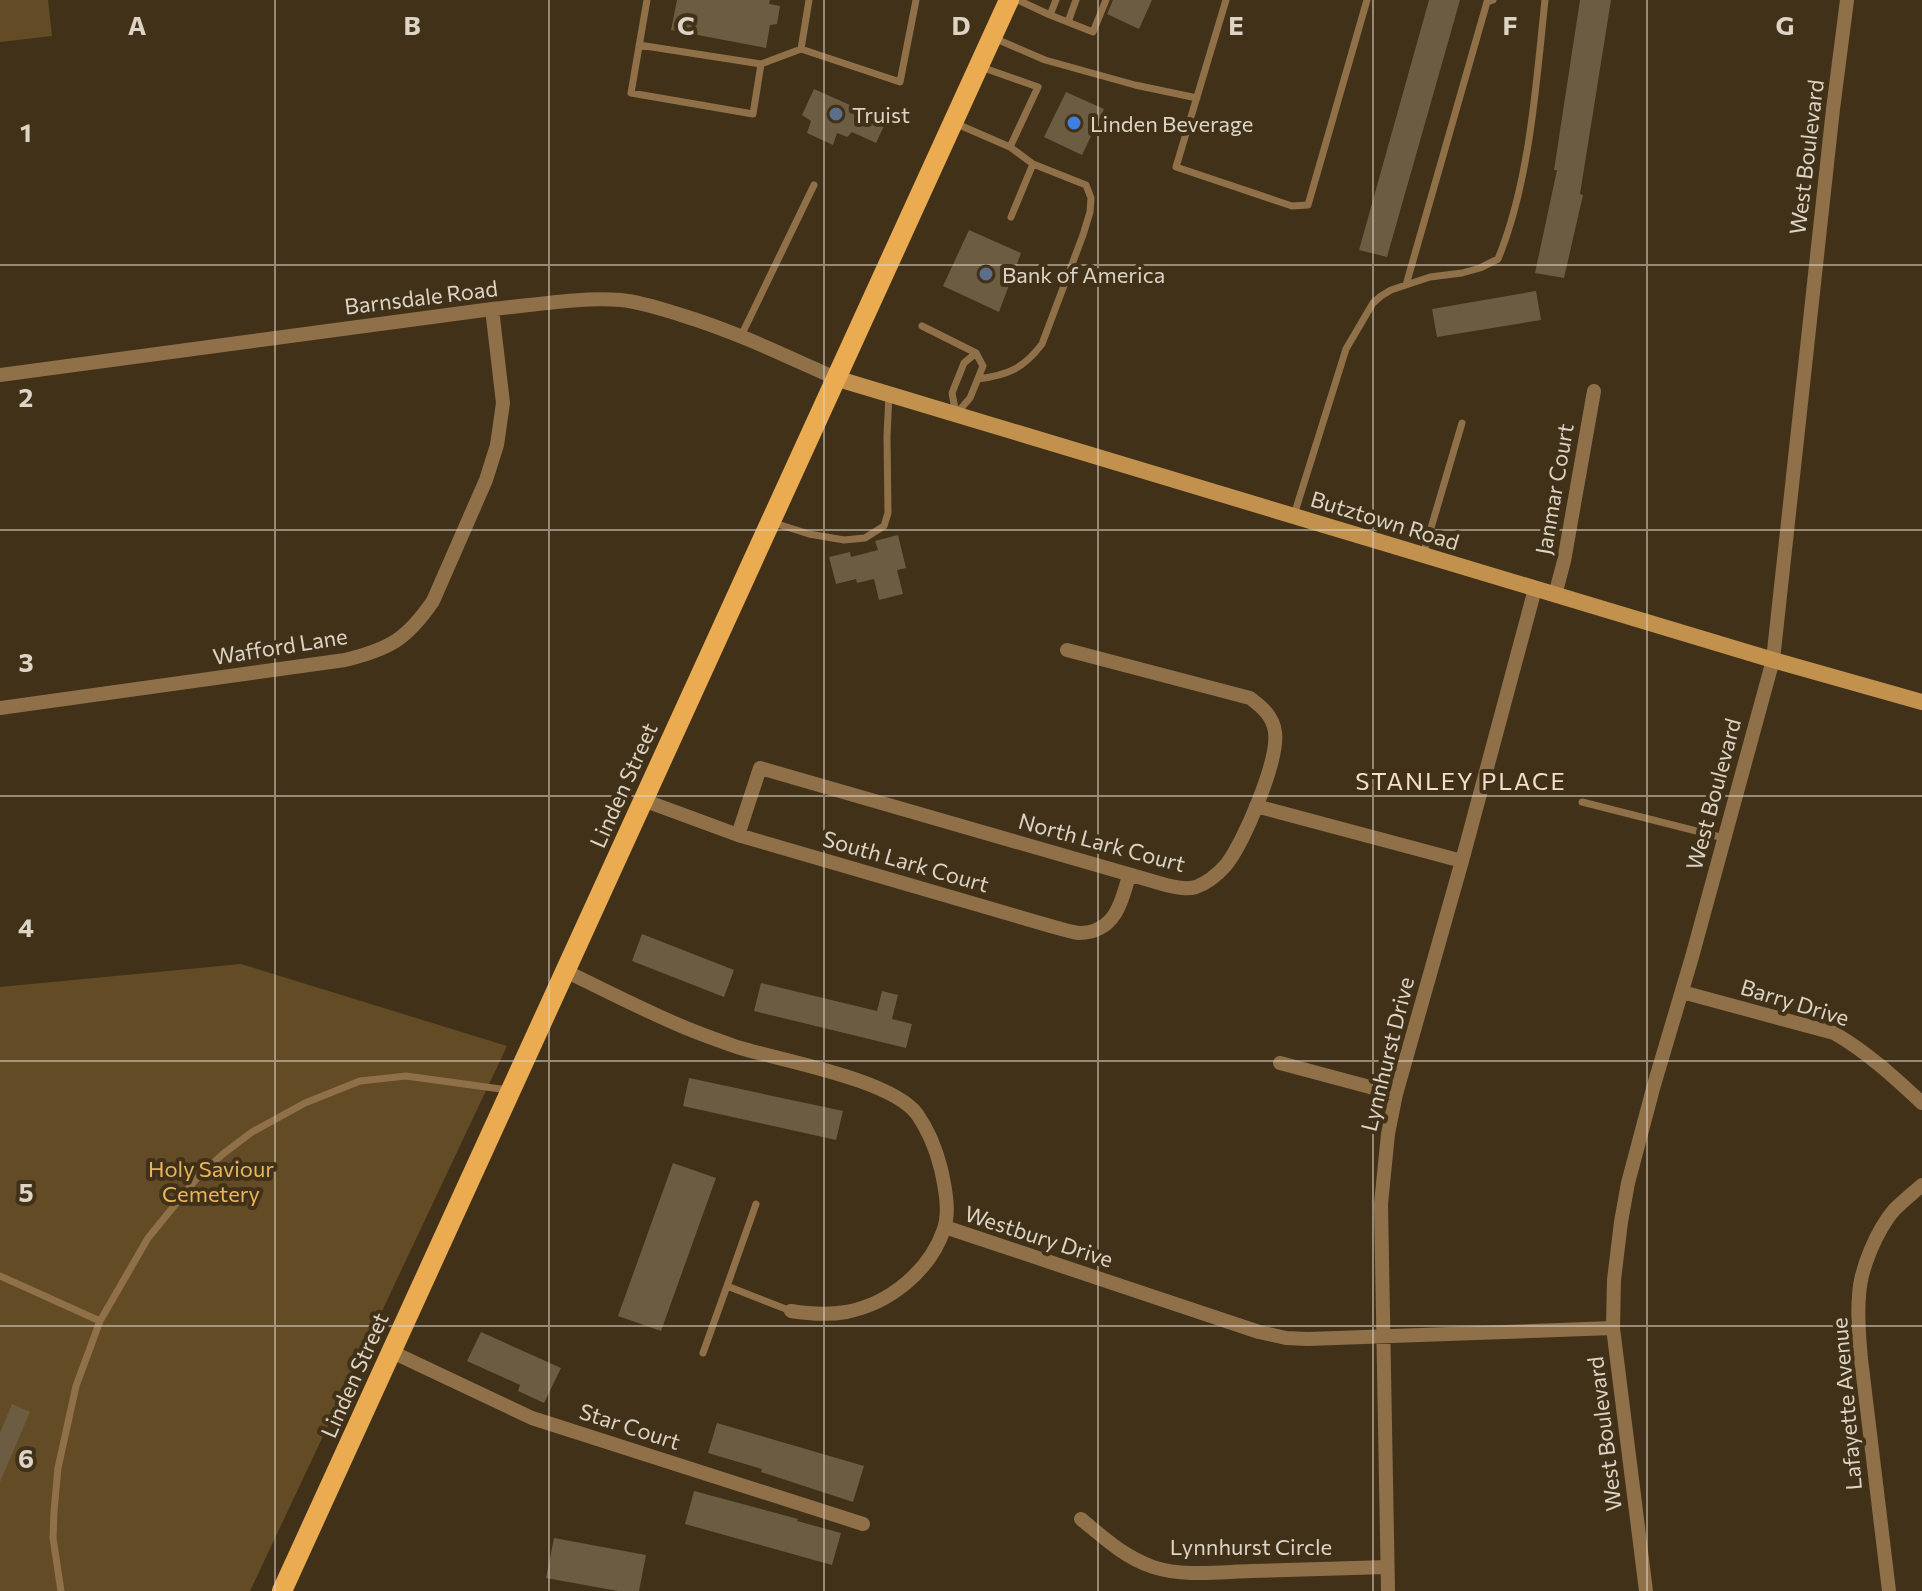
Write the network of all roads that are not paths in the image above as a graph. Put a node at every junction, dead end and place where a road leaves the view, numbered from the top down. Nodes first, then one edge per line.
1 (647, 0) edge
2 (809, 0) edge
3 (916, 0) edge
4 (1009, 0) edge
5 (1018, 0) edge
6 (1056, 0) edge
7 (1076, 0) edge
8 (1106, 0) edge
9 (1226, 0) edge
10 (1367, 0) edge
11 (1493, 0) edge
12 (1545, 0) edge
13 (1847, 0) edge
14 (1050, 15) junction
15 (1068, 22) junction
16 (992, 37) junction
17 (639, 45) junction
18 (801, 49) junction
19 (761, 64) junction
20 (979, 66) junction
21 (1197, 98) junction
22 (953, 122) junction
23 (1010, 147) junction
24 (1033, 164) junction
25 (814, 185) dead end
26 (1011, 217) dead end
27 (1406, 285) junction
28 (492, 309) junction
29 (922, 326) dead end
30 (741, 336) junction
31 (976, 353) junction
32 (0, 375) edge
33 (835, 378) junction
34 (978, 379) junction
35 (1594, 391) dead end
36 (889, 394) junction
37 (956, 414) junction
38 (1462, 423) dead end
39 (1294, 515) junction
40 (769, 521) junction
41 (1423, 555) junction
42 (1535, 589) junction
43 (1555, 595) junction
44 (1067, 650) dead end
45 (1773, 660) junction
46 (1922, 702) edge
47 (0, 708) edge
48 (643, 800) junction
49 (1582, 802) dead end
50 (1256, 806) junction
51 (738, 835) junction
52 (1724, 838) junction
53 (1462, 861) junction
54 (1129, 875) junction
55 (565, 971) junction
56 (1682, 992) junction
57 (1280, 1063) dead end
58 (510, 1090) junction
59 (1396, 1094) junction
60 (1922, 1103) edge
61 (1922, 1185) edge
62 (756, 1204) dead end
63 (945, 1227) junction
64 (0, 1276) edge
65 (727, 1286) junction
66 (791, 1311) joint
67 (100, 1321) junction
68 (1613, 1328) junction
69 (1383, 1337) junction
70 (390, 1351) junction
71 (703, 1353) dead end
72 (1081, 1519) dead end
73 (863, 1524) dead end
74 (1387, 1567) junction
75 (61, 1591) edge
76 (282, 1591) edge
77 (1388, 1591) edge
78 (1646, 1591) edge
79 (1889, 1591) edge

1 - 17 lane
2 - 18 lane
3 - 18 lane
4 - 16 main road, Linden Street
5 - 14 lane
6 - 14 lane
7 - 15 lane
8 - 15 lane
9 - 21 lane
10 - 21 lane
11 - 27 lane
12 - 27 lane
13 - 45 street, West Boulevard
14 - 15 lane
16 - 20 main road, Linden Street
16 - 21 lane
17 - 19 lane
17 - 19 lane
18 - 19 lane
20 - 22 main road, Linden Street
20 - 23 lane
22 - 23 lane
22 - 33 main road, Linden Street
23 - 24 lane
24 - 26 lane
24 - 34 lane
25 - 30 lane
27 - 39 lane
28 - 30 street, Barnsdale Road
28 - 32 street, Barnsdale Road
28 - 47 street, Wafford Lane
29 - 31 lane
30 - 33 street, Barnsdale Road
31 - 34 lane
31 - 37 lane
33 - 36 street, Butztown Road
33 - 40 main road, Linden Street
34 - 37 lane
35 - 43 street, Janmar Court
36 - 37 street, Butztown Road
36 - 40 lane
37 - 39 street, Butztown Road
38 - 41 lane
39 - 41 street, Butztown Road
40 - 48 main road, Linden Street
41 - 42 street, Butztown Road
42 - 43 street, Butztown Road
42 - 53 street, Lynnhurst Drive
43 - 45 street, Butztown Road
44 - 50 street, North Lark Court
45 - 46 street, Butztown Road
45 - 52 street, West Boulevard
48 - 51 street, South Lark Court
48 - 55 main road, Linden Street
49 - 52 lane
50 - 53 street
50 - 54 street, North Lark Court
51 - 54 street, South Lark Court
51 - 54 street, North Lark Court
52 - 56 street, West Boulevard
53 - 59 street, Lynnhurst Drive
55 - 58 main road, Linden Street
55 - 63 street, Westbury Drive
56 - 60 street, Barry Drive
56 - 68 street, West Boulevard
57 - 59 street
58 - 67 lane
58 - 70 main road, Linden Street
59 - 69 street, Lynnhurst Drive
61 - 79 street, Lafayette Avenue
62 - 65 lane
63 - 66 street
63 - 69 street, Westbury Drive
64 - 67 lane
65 - 66 lane
65 - 71 lane
67 - 75 lane
68 - 69 street, Westbury Drive
68 - 78 street, West Boulevard
69 - 74 street, Lynnhurst Drive
70 - 73 street, Star Court
70 - 76 main road, Linden Street
72 - 74 street, Lynnhurst Circle
74 - 77 street, Lynnhurst Drive

